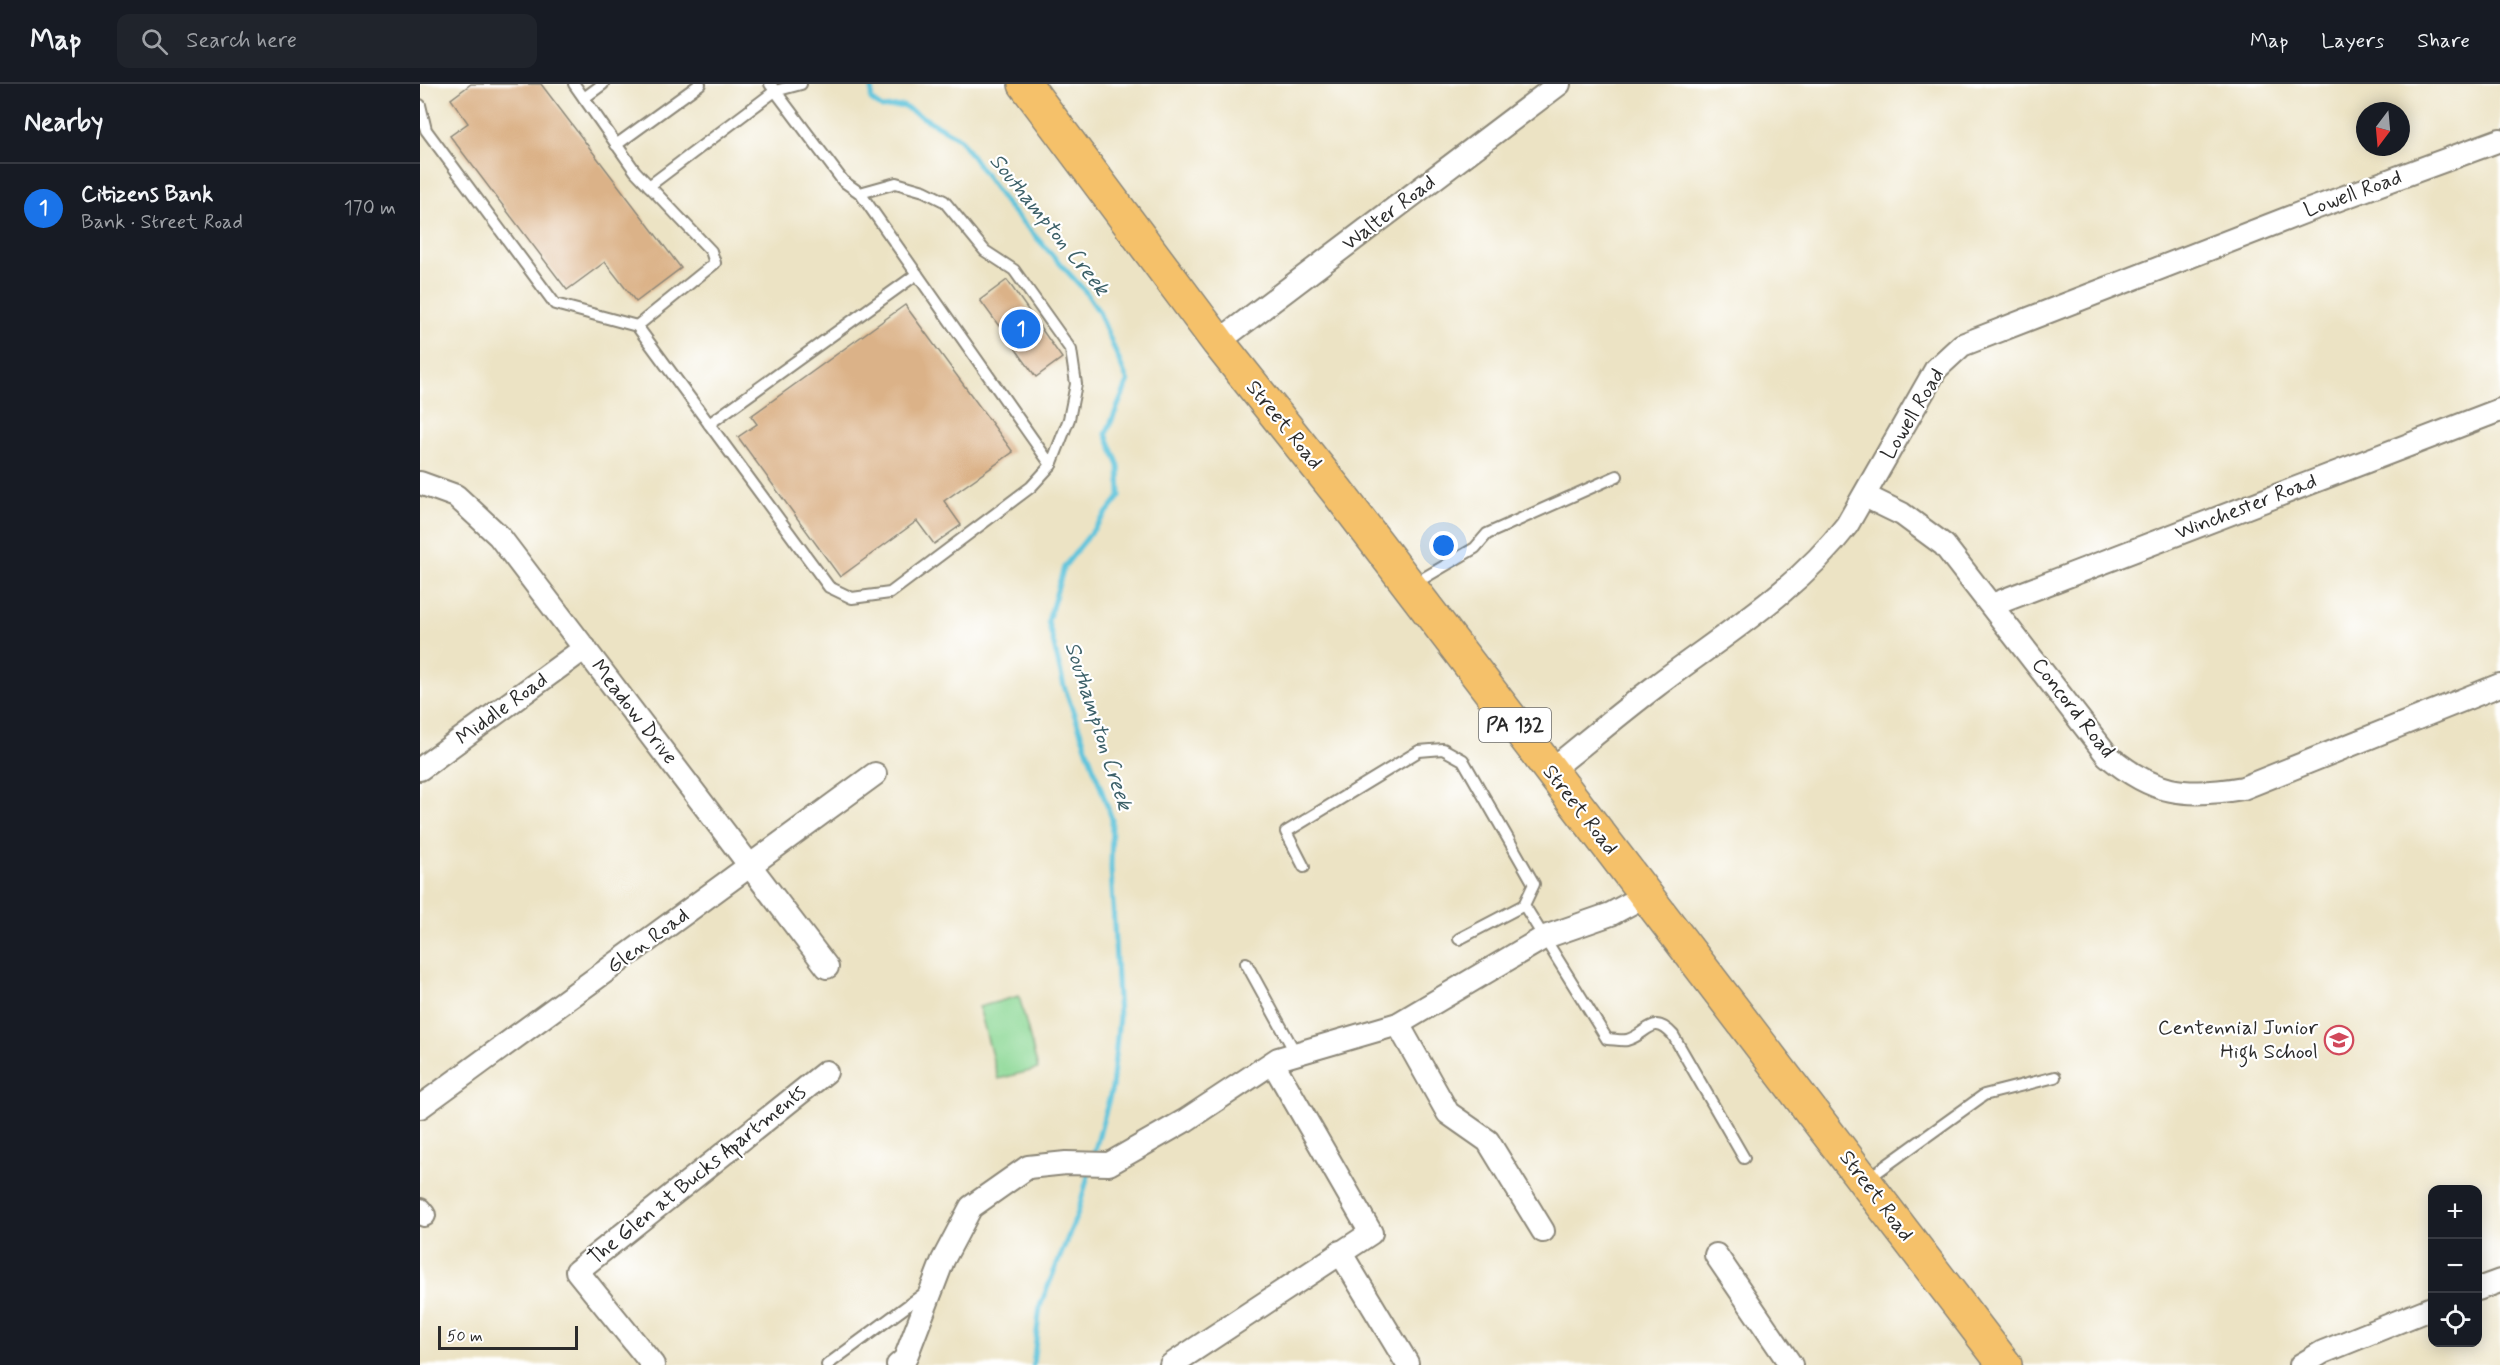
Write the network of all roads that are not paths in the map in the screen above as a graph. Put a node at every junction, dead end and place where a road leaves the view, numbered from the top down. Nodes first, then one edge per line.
1 (574, 84) edge
2 (603, 84) edge
3 (700, 84) edge
4 (801, 84) edge
5 (1025, 84) edge
6 (1559, 84) edge
7 (772, 88) edge
8 (584, 98) junction
9 (420, 105) edge
10 (2500, 140) edge
11 (616, 145) junction
12 (649, 186) junction
13 (860, 193) junction
14 (917, 274) junction
15 (637, 326) junction
16 (1218, 342) junction
17 (2500, 410) edge
18 (709, 424) junction
19 (1051, 465) junction
20 (1617, 476) dead end
21 (420, 483) edge
22 (1865, 496) junction
23 (1410, 587) junction
24 (1992, 604) junction
25 (585, 648) junction
26 (2500, 685) edge
27 (420, 769) edge
28 (1550, 771) junction
29 (875, 774) dead end
30 (751, 865) junction
31 (1304, 867) dead end
32 (1646, 895) junction
33 (1524, 905) junction
34 (1545, 937) junction
35 (1459, 939) dead end
36 (1246, 963) dead end
37 (827, 967) dead end
38 (1398, 1024) junction
39 (1296, 1055) junction
40 (1273, 1063) junction
41 (826, 1072) dead end
42 (2055, 1077) dead end
43 (420, 1107) edge
44 (1744, 1158) dead end
45 (1865, 1181) junction
46 (1543, 1231) dead end
47 (1340, 1252) junction
48 (1716, 1255) dead end
49 (2500, 1281) edge
50 (933, 1287) junction
51 (2482, 1288) edge
52 (2428, 1310) edge
53 (1407, 1363) dead end
54 (653, 1365) edge
55 (827, 1365) edge
56 (898, 1365) edge
57 (1171, 1365) edge
58 (1791, 1365) edge
59 (2005, 1365) edge
60 (2301, 1365) edge

1 - 8 lane
2 - 8 lane
3 - 11 lane
4 - 7 lane
5 - 16 main road, Street Road / PA 132
6 - 16 street, Walter Road
7 - 12 lane
7 - 13 lane
8 - 11 lane
9 - 15 lane
10 - 22 street, Lowell Road
11 - 12 lane
12 - 15 lane
13 - 14 lane
13 - 19 lane
14 - 18 lane
14 - 19 lane
15 - 18 lane
16 - 23 main road, Street Road / PA 132
17 - 24 street, Winchester Road
18 - 19 lane
20 - 23 lane
21 - 25 street, Meadow Drive
22 - 24 street, Concord Road
22 - 28 street, Lowell Road
23 - 28 main road, Street Road / PA 132
24 - 26 street, Concord Road
25 - 27 street, Middle Road
25 - 30 street, Meadow Drive
28 - 32 main road, Street Road / PA 132
29 - 30 street, Glen Road
30 - 37 street, Meadow Drive
30 - 43 street, Glen Road
31 - 33 lane
32 - 34 street
32 - 45 main road, Street Road / PA 132
33 - 34 lane
33 - 35 lane
34 - 38 street
34 - 44 lane
36 - 39 lane
38 - 39 street
38 - 46 street
39 - 40 street
40 - 47 street
40 - 50 street
41 - 54 street, The Glen at Bucks Apartments
42 - 45 lane
45 - 59 main road, Street Road / PA 132
47 - 53 street
47 - 57 street
48 - 58 street
49 - 51 street
50 - 55 lane
50 - 56 street
52 - 60 street

